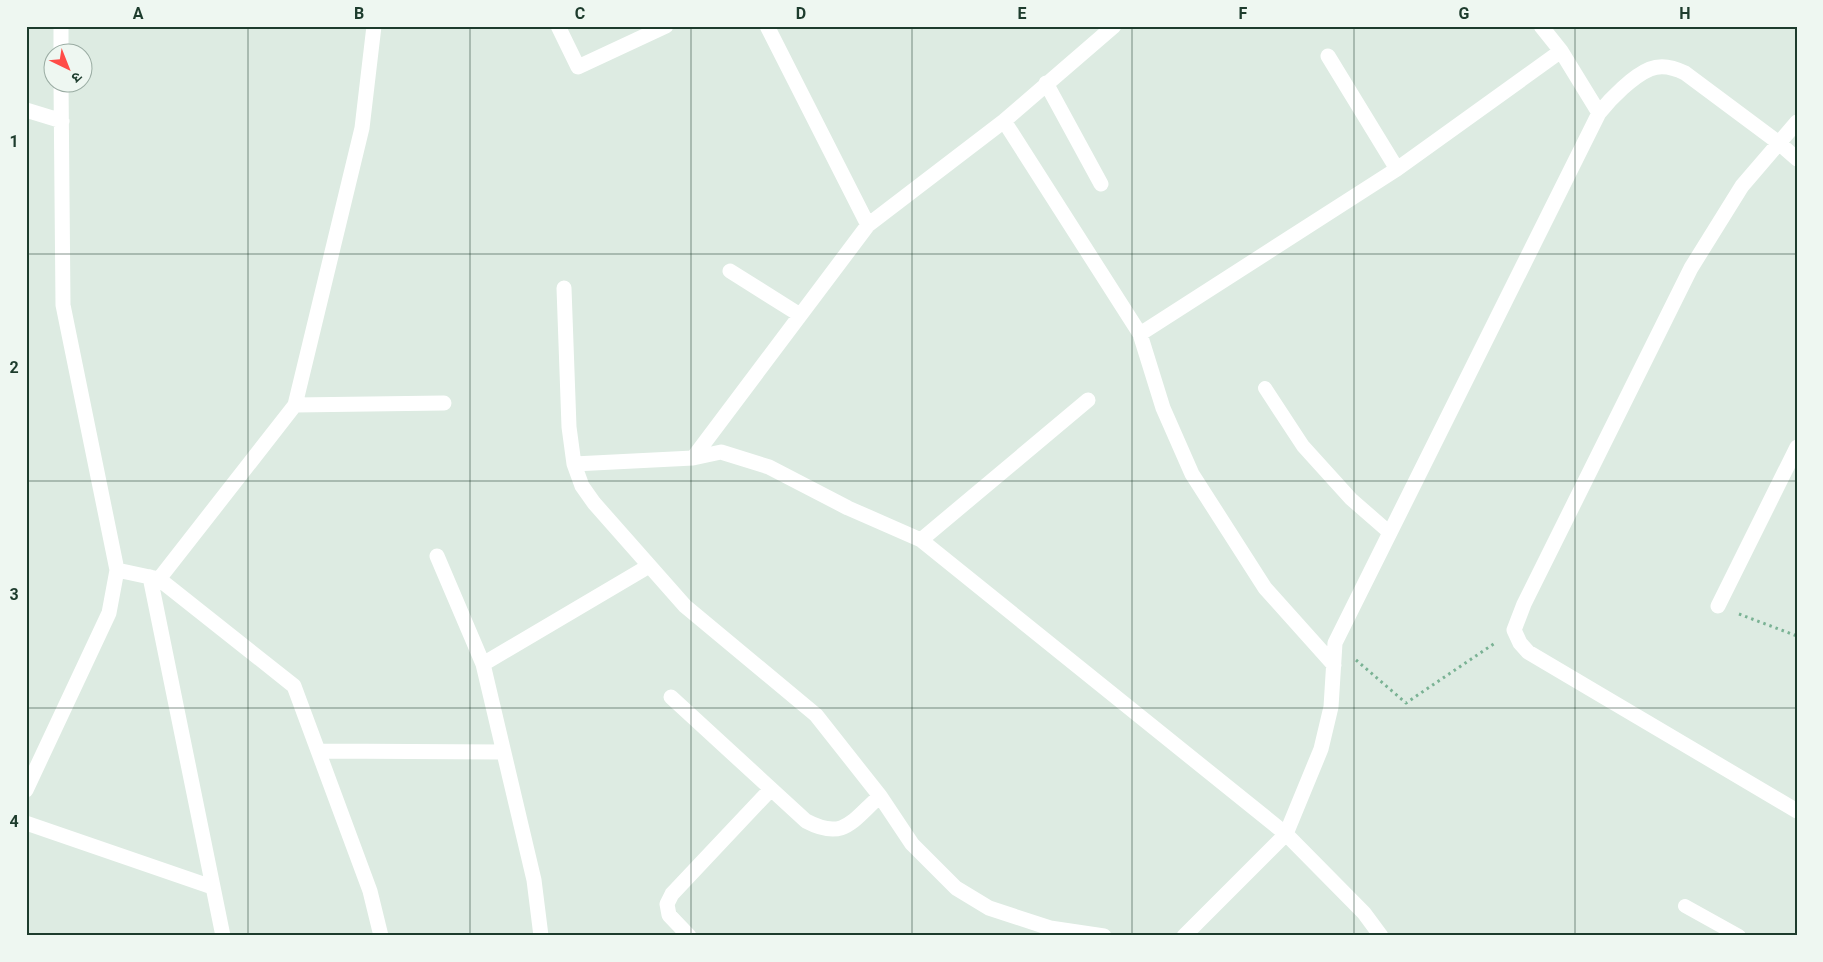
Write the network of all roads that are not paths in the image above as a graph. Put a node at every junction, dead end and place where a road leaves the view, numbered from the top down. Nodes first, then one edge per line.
1 (61, 26) edge
2 (374, 26) edge
3 (558, 26) edge
4 (666, 26) edge
5 (767, 26) edge
6 (1114, 26) edge
7 (1541, 26) edge
8 (61, 42) edge
9 (1561, 51) junction
10 (1328, 56) dead end
11 (1046, 83) junction
12 (61, 92) edge
13 (26, 110) edge
14 (1599, 113) junction
15 (62, 121) junction
16 (1004, 121) junction
17 (1797, 122) edge
18 (1779, 143) junction
19 (1797, 159) edge
20 (1397, 169) junction
21 (1101, 184) dead end
22 (868, 225) junction
23 (730, 271) dead end
24 (564, 288) dead end
25 (800, 315) junction
26 (1140, 334) junction
27 (1265, 388) dead end
28 (1088, 400) dead end
29 (444, 403) dead end
30 (295, 405) junction
31 (1797, 447) edge
32 (693, 458) junction
33 (574, 464) junction
34 (1390, 533) junction
35 (921, 540) junction
36 (437, 556) dead end
37 (649, 566) junction
38 (117, 570) junction
39 (155, 578) junction
40 (1718, 606) road end
41 (483, 664) junction
42 (1334, 665) junction
43 (671, 697) dead end
44 (319, 751) junction
45 (503, 752) junction
46 (771, 789) junction
47 (26, 790) edge
48 (880, 796) junction
49 (1797, 811) edge
50 (26, 823) edge
51 (1286, 834) junction
52 (212, 887) junction
53 (1685, 906) dead end
54 (1046, 932) edge
55 (223, 936) edge
56 (381, 936) edge
57 (541, 936) edge
58 (689, 936) edge
59 (1104, 936) edge
60 (1184, 936) edge
61 (1380, 936) edge
62 (1739, 936) edge

1 - 8 street
2 - 30 street
3 - 4 street
5 - 22 street
6 - 11 street
7 - 9 street
9 - 14 street
9 - 20 street
10 - 20 street
11 - 16 street
11 - 21 street
12 - 15 street
13 - 15 street
14 - 18 street
14 - 34 street
15 - 38 street
16 - 22 street
16 - 26 street
17 - 18 street
18 - 19 street
18 - 49 street
20 - 26 street
22 - 25 street
23 - 25 street
24 - 33 street
25 - 32 street
26 - 42 street
27 - 34 lane
28 - 35 street
29 - 30 street
30 - 39 street
31 - 40 street
32 - 33 street
32 - 35 street
33 - 37 street
34 - 42 street
35 - 51 street
36 - 41 street
37 - 41 street
37 - 48 street
38 - 39 street
38 - 47 street
39 - 44 street
39 - 52 street
41 - 45 street
42 - 51 street
43 - 46 street
44 - 45 street
44 - 56 street
45 - 57 street
46 - 48 street
46 - 58 street
48 - 54 street
50 - 52 street
51 - 60 street
51 - 61 street
52 - 55 street
53 - 62 lane
54 - 59 street

